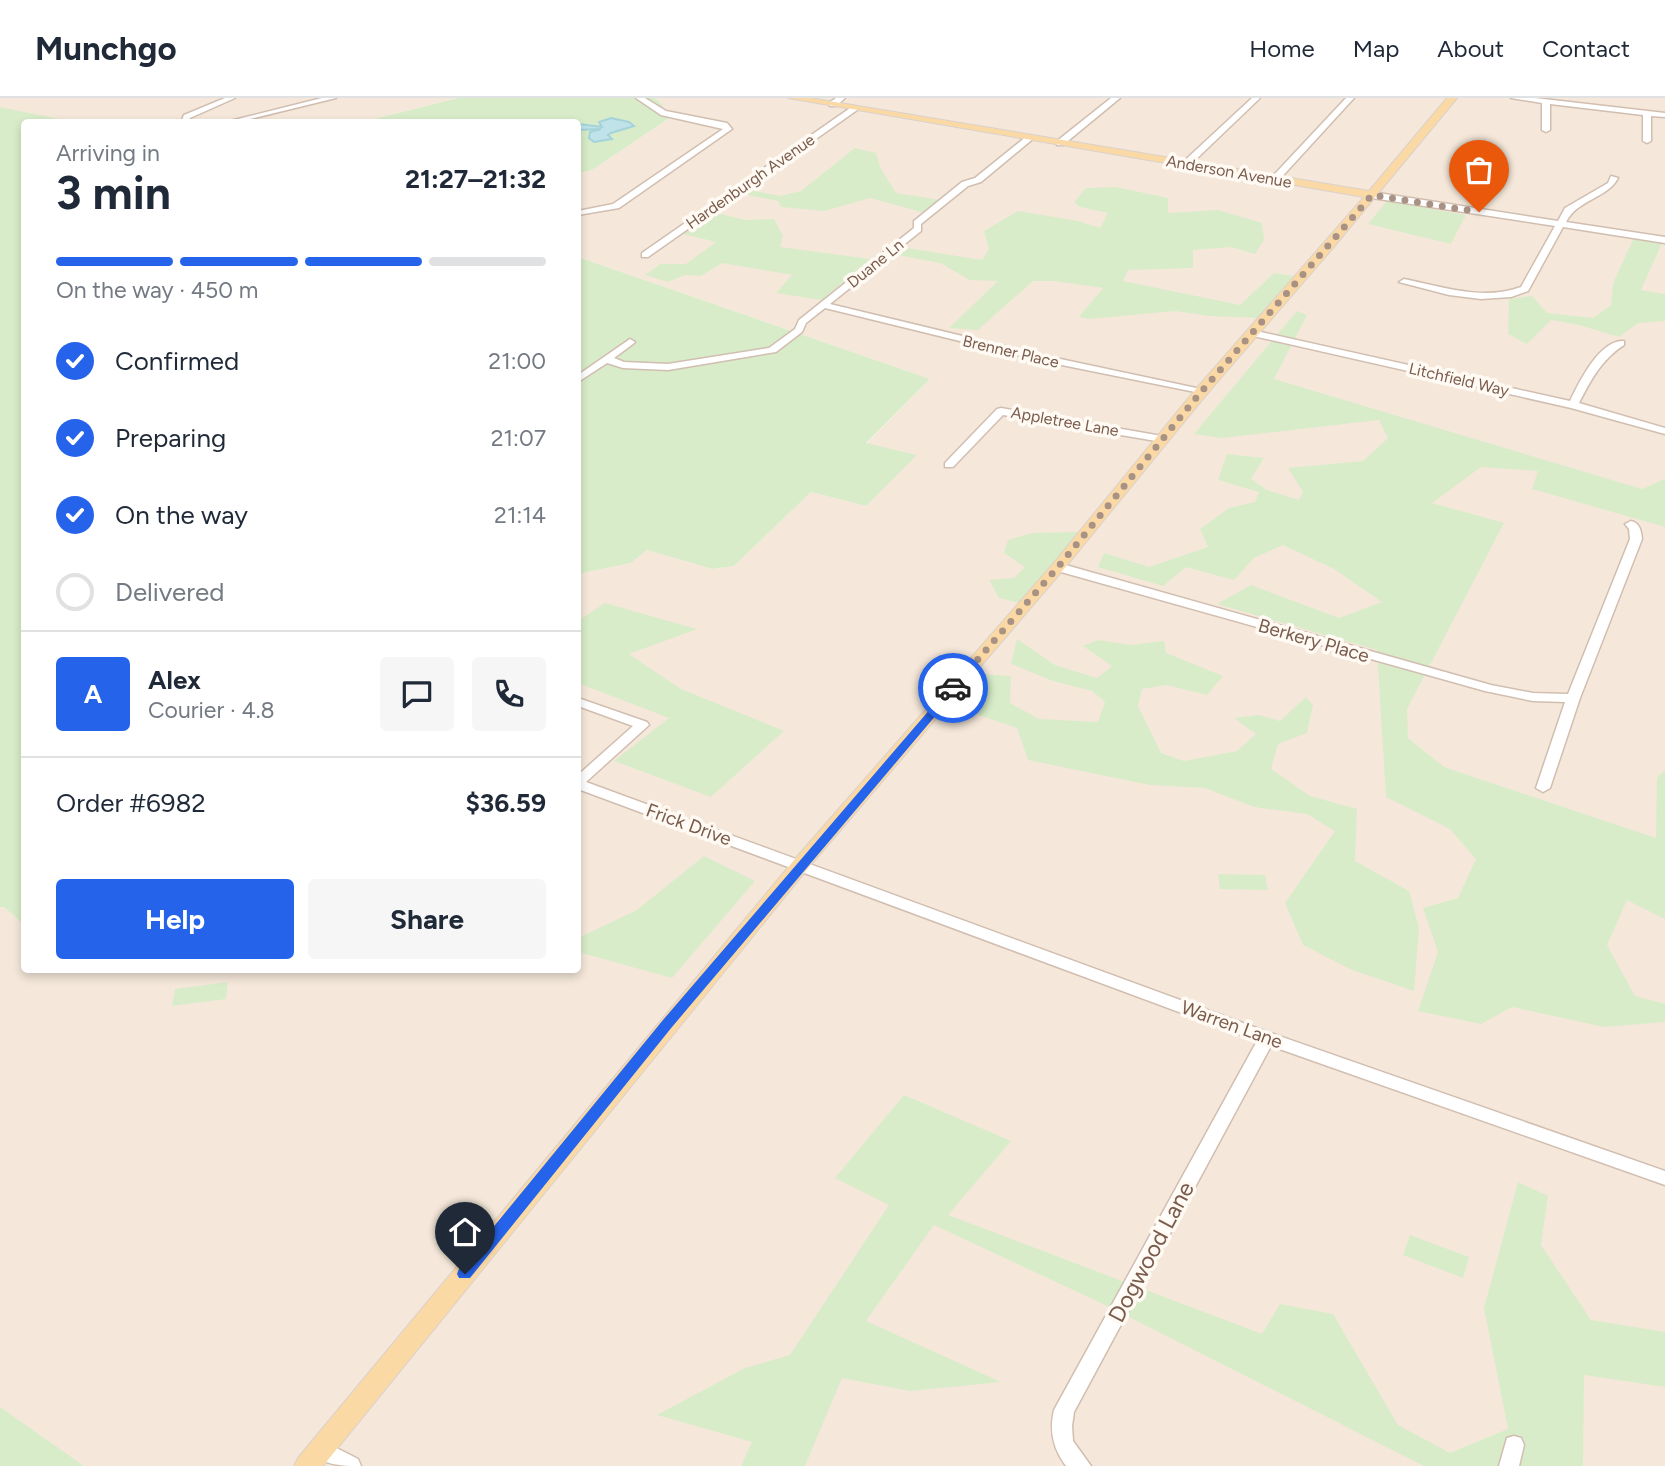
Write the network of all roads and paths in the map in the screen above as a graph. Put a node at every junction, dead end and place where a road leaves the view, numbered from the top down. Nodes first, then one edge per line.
1 (231, 98) edge
2 (332, 98) edge
3 (640, 98) edge
4 (793, 98) edge
5 (1116, 98) edge
6 (1256, 98) edge
7 (1350, 98) edge
8 (1452, 98) edge
9 (1515, 98) edge
10 (837, 101) edge
11 (1546, 102) junction
12 (856, 108) junction
13 (1647, 113) junction
14 (1665, 115) edge
15 (186, 119) edge
16 (243, 119) edge
17 (1546, 130) dead end
18 (1030, 138) junction
19 (1647, 141) dead end
20 (1060, 143) junction
21 (1186, 164) junction
22 (1614, 178) dead end
23 (1275, 179) junction
24 (1372, 195) junction
25 (581, 212) edge
26 (1561, 223) junction
27 (1665, 240) edge
28 (645, 255) dead end
29 (1404, 282) dead end
30 (823, 305) junction
31 (1252, 333) junction
32 (630, 342) dead end
33 (1621, 343) dead end
34 (606, 359) junction
35 (581, 377) edge
36 (1201, 392) junction
37 (1573, 405) junction
38 (1665, 431) edge
39 (1162, 439) junction
40 (949, 465) dead end
41 (1631, 524) dead end
42 (1058, 567) junction
43 (1573, 698) junction
44 (581, 703) edge
45 (581, 780) edge
46 (581, 784) edge
47 (1543, 788) dead end
48 (802, 863) junction
49 (1267, 1037) junction
50 (1665, 1178) edge
51 (1514, 1445) dead end
52 (321, 1448) junction
53 (307, 1466) edge
54 (351, 1466) edge
55 (1081, 1466) edge
56 (1509, 1466) edge

1 - 15 street
2 - 16 street
3 - 25 street
4 - 10 main road, Anderson Avenue
5 - 20 street
6 - 21 street
7 - 23 street
8 - 24 main road
9 - 11 street
10 - 12 main road, Anderson Avenue
11 - 13 street
11 - 17 street
12 - 18 main road, Anderson Avenue
12 - 28 street, Hardenburgh Avenue
13 - 14 street
13 - 19 street
18 - 20 main road, Anderson Avenue
18 - 30 street, Duane Ln
20 - 21 main road, Anderson Avenue
21 - 23 main road, Anderson Avenue
22 - 26 street
23 - 24 main road, Anderson Avenue
24 - 26 street, Anderson Avenue
24 - 31 main road
26 - 27 street, Anderson Avenue
26 - 29 street
30 - 34 street, Duane Ln
30 - 36 street, Brenner Place
31 - 36 main road
31 - 37 street, Litchfield Way
32 - 34 street
33 - 37 street
34 - 35 street
36 - 39 main road
37 - 38 street, Litchfield Way
39 - 40 street, Appletree Lane
39 - 42 main road
41 - 43 street
42 - 43 street, Berkery Place
42 - 48 main road
43 - 47 street
44 - 45 street, Frick Drive
46 - 48 street, Frick Drive
48 - 49 street, Warren Lane
48 - 52 main road
49 - 50 street, Warren Lane
49 - 55 street, Dogwood Lane
51 - 56 street
52 - 53 main road
52 - 54 street

